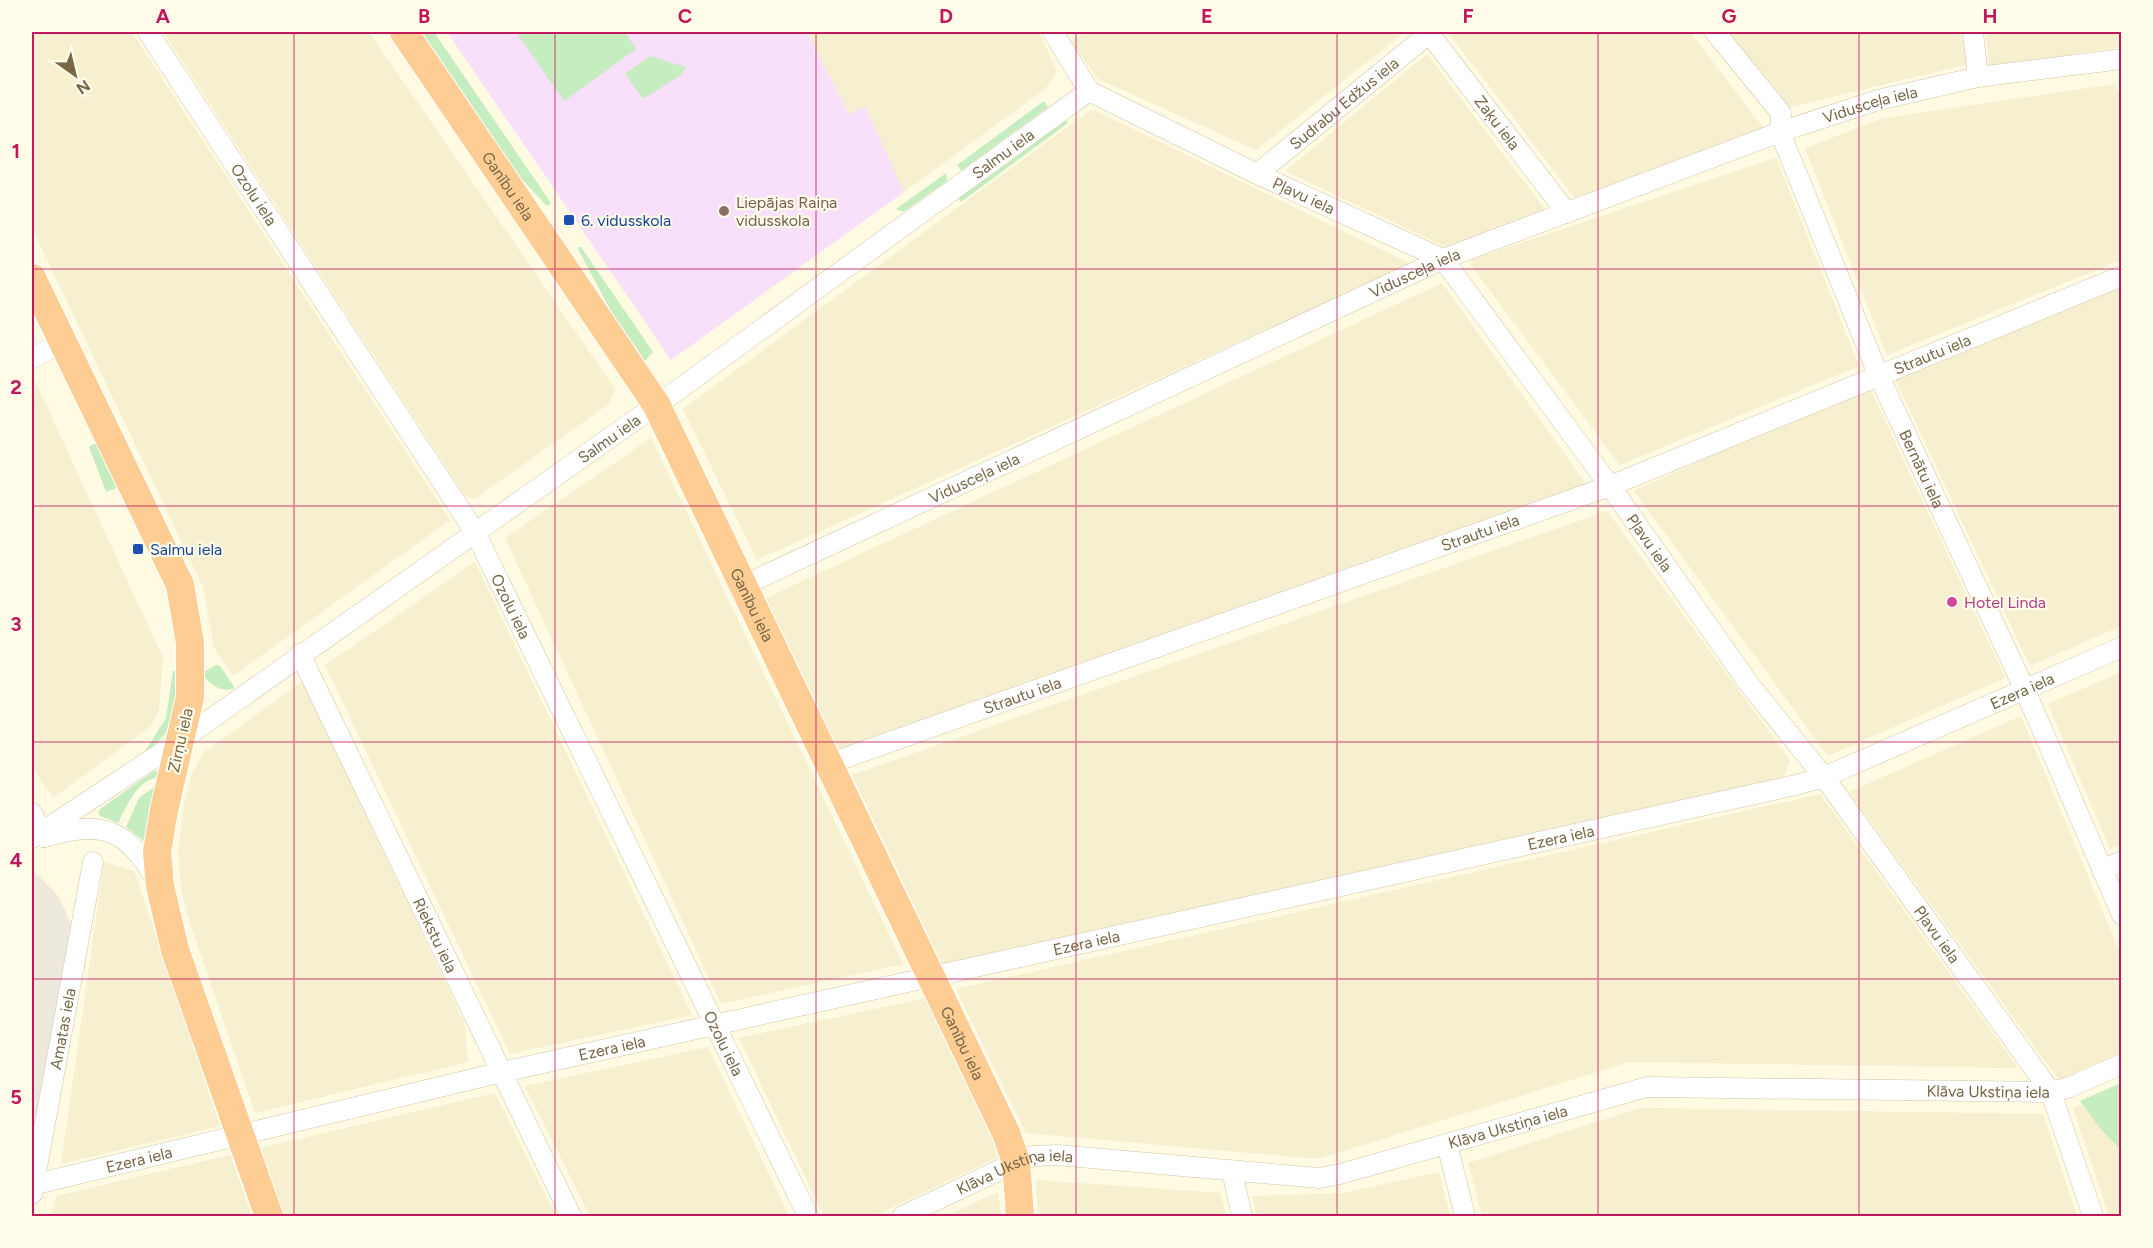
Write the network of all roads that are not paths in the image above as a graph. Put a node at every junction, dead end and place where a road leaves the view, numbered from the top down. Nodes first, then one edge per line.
1 (148, 32) edge
2 (404, 32) edge
3 (1429, 32) edge
4 (1715, 32) edge
5 (1973, 32) edge
6 (1061, 35) edge
7 (2120, 63) edge
8 (1978, 77) junction
9 (1089, 91) junction
10 (1780, 132) junction
11 (1257, 174) junction
12 (1567, 213) junction
13 (1443, 259) junction
14 (2121, 276) edge
15 (32, 278) edge
16 (63, 342) junction
17 (32, 358) edge
18 (1878, 374) junction
19 (656, 404) junction
20 (1610, 486) junction
21 (475, 532) junction
22 (742, 586) junction
23 (2121, 647) edge
24 (300, 654) junction
25 (2025, 690) junction
26 (181, 740) junction
27 (828, 764) junction
28 (1824, 777) junction
29 (32, 813) edge
30 (38, 837) edge
31 (2121, 861) edge
32 (93, 862) dead end
33 (2102, 870) junction
34 (160, 886) junction
35 (2121, 915) edge
36 (931, 976) junction
37 (714, 1026) junction
38 (2121, 1064) edge
39 (502, 1072) junction
40 (2051, 1092) junction
41 (241, 1134) junction
42 (1447, 1144) junction
43 (1016, 1162) junction
44 (1232, 1171) junction
45 (32, 1188) edge
46 (269, 1216) edge
47 (571, 1216) edge
48 (808, 1216) edge
49 (903, 1216) edge
50 (1020, 1216) edge
51 (1242, 1216) edge
52 (1466, 1216) edge
53 (2093, 1216) edge

1 - 21 street, Ozolu iela
2 - 19 highway, Ganību iela
3 - 11 street, Sudrabu Edžus iela
3 - 12 street, Zaķu iela
4 - 10 street, Bernātu iela
5 - 8 street
6 - 9 street
7 - 8 street, Vidusceļa iela
8 - 10 street, Vidusceļa iela
9 - 11 street, Pļavu iela
9 - 19 street, Salmu iela
10 - 12 street, Vidusceļa iela
10 - 18 street, Bernātu iela
11 - 13 street, Pļavu iela
12 - 13 street, Vidusceļa iela
13 - 20 street, Pļavu iela
13 - 22 street, Vidusceļa iela
14 - 18 street, Strautu iela
15 - 16 highway, Zirņu iela
16 - 17 street
16 - 26 highway, Zirņu iela
18 - 20 street, Strautu iela
18 - 25 street, Bernātu iela
19 - 21 street, Salmu iela
19 - 22 highway, Ganību iela
20 - 27 street, Strautu iela
20 - 28 street, Pļavu iela
21 - 24 street, Salmu iela
21 - 37 street, Ozolu iela
22 - 27 highway, Ganību iela
23 - 25 street, Ezera iela
24 - 26 street, Salmu iela
24 - 39 street, Riekstu iela
25 - 28 street, Ezera iela
25 - 33 street, Bernātu iela
26 - 30 street, Salmu iela
26 - 34 highway, Zirņu iela
27 - 36 highway, Ganību iela
28 - 36 street, Ezera iela
28 - 40 street, Pļavu iela
29 - 30 street
30 - 34 street
31 - 33 street
32 - 45 street, Amatas iela
33 - 35 street, Bernātu iela
34 - 41 highway, Zirņu iela
36 - 37 street, Ezera iela
36 - 43 highway, Ganību iela
37 - 39 street, Ezera iela
37 - 48 street, Ozolu iela
38 - 40 street, Klāva Ukstiņa iela
39 - 41 street, Ezera iela
39 - 47 street, Riekstu iela
40 - 42 street, Klāva Ukstiņa iela
40 - 53 street, Pļavu iela
41 - 45 street, Ezera iela
41 - 46 highway, Zirņu iela
42 - 44 street, Klāva Ukstiņa iela
42 - 52 street
43 - 44 street, Klāva Ukstiņa iela
43 - 49 street, Klāva Ukstiņa iela
43 - 50 highway, Ganību iela
44 - 51 street

